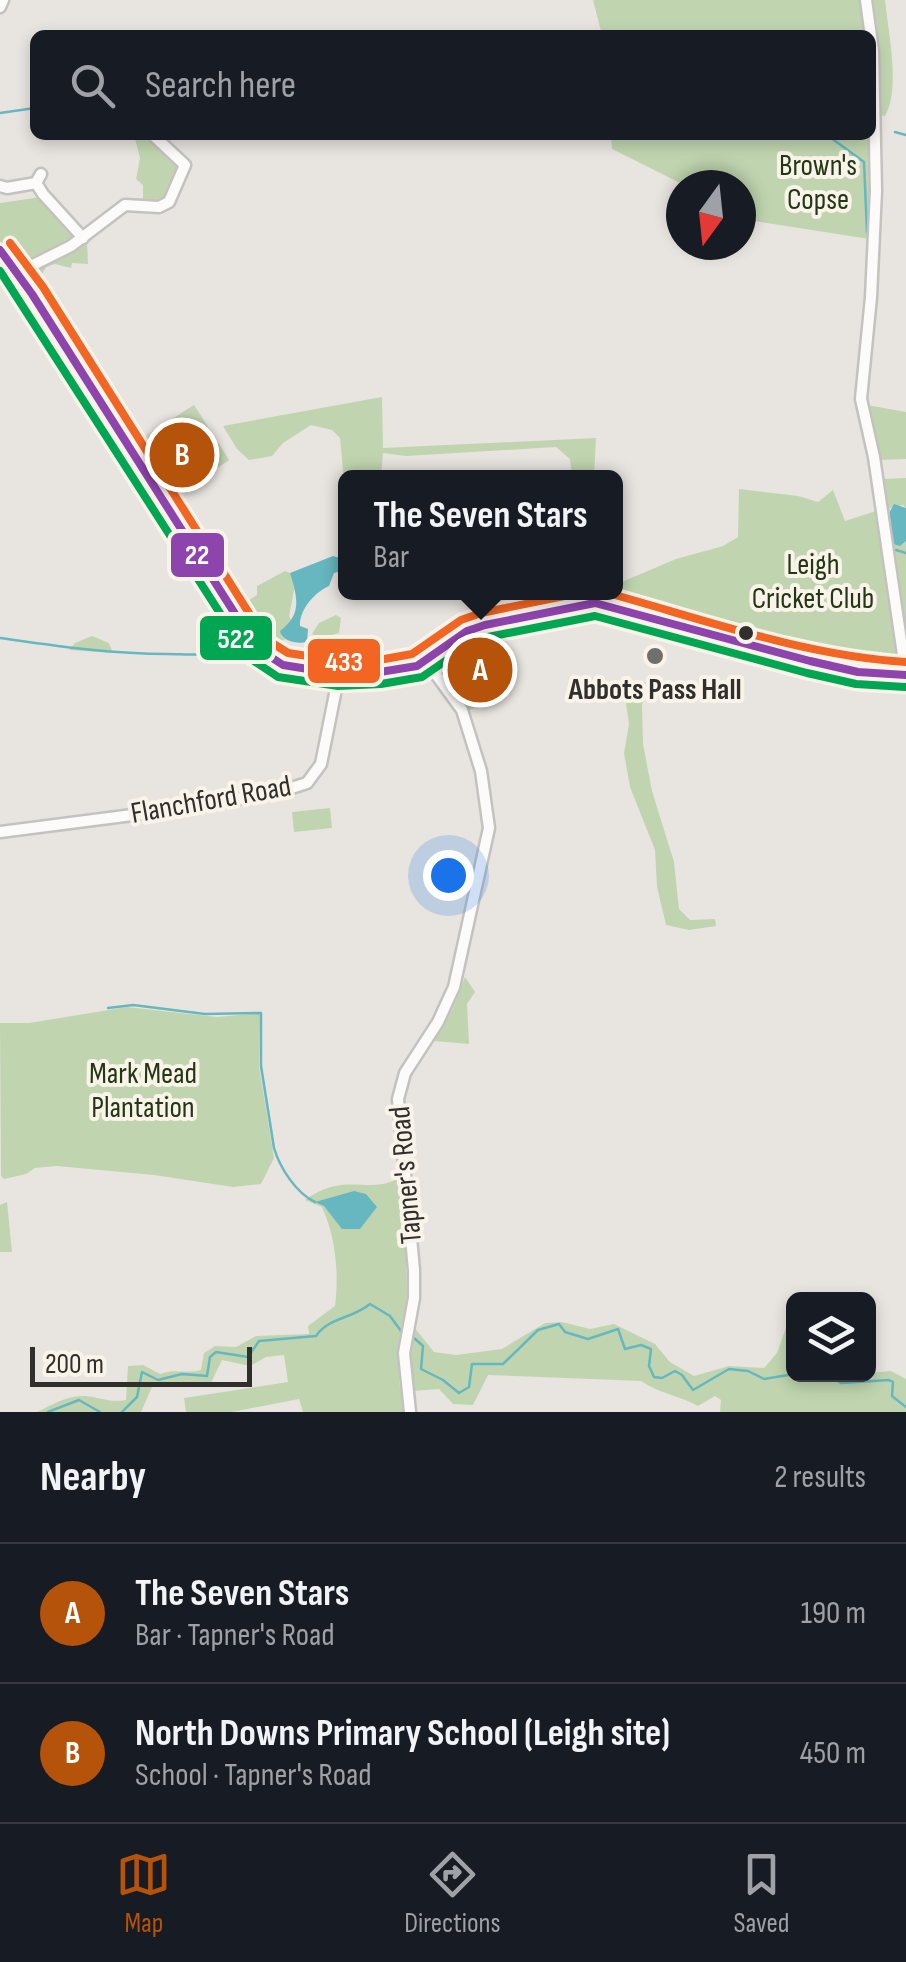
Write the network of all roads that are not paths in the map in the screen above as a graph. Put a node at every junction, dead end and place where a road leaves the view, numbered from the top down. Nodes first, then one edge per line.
1 (866, 0) edge
2 (870, 30) edge
3 (158, 140) edge
4 (874, 140) edge
5 (1, 191) edge
6 (82, 238) junction
7 (0, 250) edge
8 (17, 272) junction
9 (427, 662) junction
10 (338, 674) junction
11 (906, 675) edge
12 (0, 832) edge
13 (410, 1412) edge

1 - 2 street
3 - 6 street
4 - 11 street
5 - 6 street
6 - 8 street
7 - 8 street
8 - 10 street
9 - 10 street
9 - 11 street
9 - 13 street, Tapner's Road
10 - 12 street, Flanchford Road

